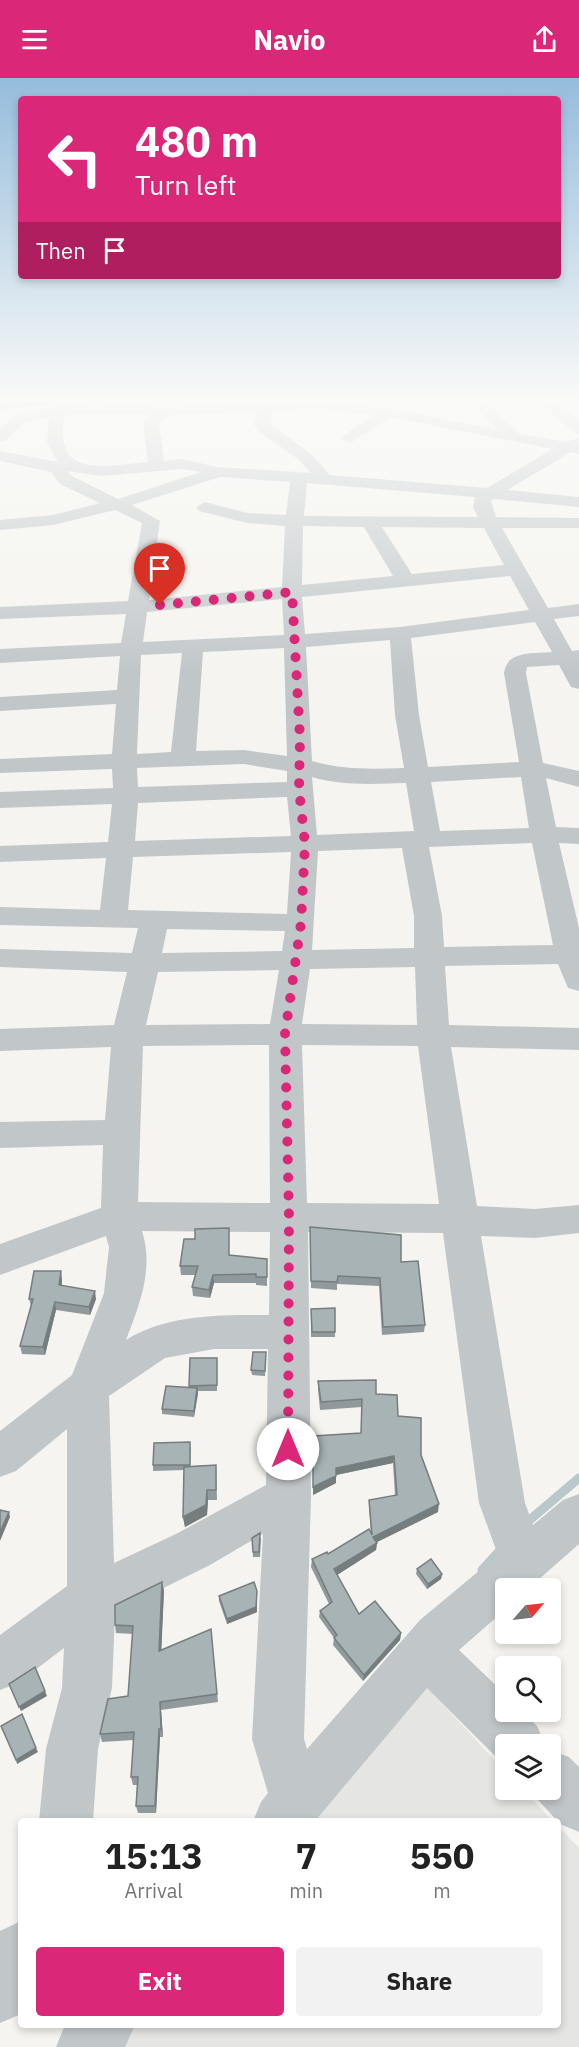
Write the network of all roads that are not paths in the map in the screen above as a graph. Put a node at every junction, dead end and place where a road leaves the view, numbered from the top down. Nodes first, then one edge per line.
1 (90, 491) edge
2 (184, 491) edge
3 (293, 491) edge
4 (301, 491) edge
5 (310, 491) edge
6 (433, 491) edge
7 (495, 491) edge
8 (572, 491) edge
9 (490, 493) junction
10 (119, 504) junction
11 (166, 505) junction
12 (578, 516) edge
13 (486, 520) junction
14 (369, 521) junction
15 (0, 525) edge
16 (514, 570) junction
17 (406, 581) junction
18 (292, 592) junction
19 (138, 607) junction
20 (579, 610) edge
21 (0, 613) edge
22 (539, 614) junction
23 (400, 633) junction
24 (296, 641) junction
25 (193, 646) junction
26 (131, 649) junction
27 (0, 656) edge
28 (571, 658) edge
29 (579, 682) edge
30 (127, 696) junction
31 (0, 704) edge
32 (183, 759) junction
33 (124, 760) junction
34 (0, 766) edge
35 (532, 769) junction
36 (418, 775) junction
37 (298, 777) junction
38 (579, 779) edge
39 (126, 796) junction
40 (0, 800) edge
41 (544, 835) junction
42 (579, 836) edge
43 (421, 839) junction
44 (305, 844) junction
45 (119, 850) junction
46 (0, 854) edge
47 (0, 916) edge
48 (113, 918) junction
49 (155, 919) junction
50 (301, 923) junction
51 (431, 956) junction
52 (295, 960) junction
53 (1, 963) edge
54 (144, 963) junction
55 (574, 968) edge
56 (128, 1034) junction
57 (285, 1034) junction
58 (433, 1036) junction
59 (579, 1039) edge
60 (0, 1040) edge
61 (121, 1132) junction
62 (0, 1135) edge
63 (119, 1216) junction
64 (289, 1218) junction
65 (460, 1219) junction
66 (579, 1219) edge
67 (0, 1260) edge
68 (288, 1332) junction
69 (88, 1387) junction
70 (0, 1458) edge
71 (288, 1496) junction
72 (579, 1515) edge
73 (524, 1563) junction
74 (90, 1598) junction
75 (426, 1651) junction
76 (0, 1665) edge
77 (509, 1734) edge
78 (561, 1787) edge
79 (579, 1805) edge
80 (288, 1811) edge
81 (66, 1818) edge
82 (18, 1956) edge
83 (0, 1994) edge
84 (102, 2028) edge
85 (86, 2047) edge

1 - 10 street
2 - 11 street
3 - 11 street
4 - 18 street
5 - 14 street
6 - 9 street
7 - 9 street
8 - 12 street
9 - 12 street
9 - 13 street
10 - 11 street
10 - 11 street
10 - 15 street
11 - 19 street
12 - 13 street
13 - 14 street
13 - 16 street
14 - 17 street
16 - 17 street
16 - 22 street
17 - 18 street
18 - 19 street
18 - 24 street
19 - 21 street
19 - 26 street
20 - 22 street
22 - 23 street
22 - 28 street
23 - 24 street
23 - 36 street
24 - 25 street
24 - 37 street
25 - 26 street
25 - 32 street
26 - 27 street
26 - 30 street
28 - 29 street
28 - 35 street
30 - 31 street
30 - 33 street
32 - 33 street
32 - 37 street
33 - 34 street
33 - 39 street
35 - 36 street
35 - 38 street
35 - 41 street
36 - 37 street
36 - 43 street
37 - 39 street
37 - 44 street
39 - 40 street
39 - 45 street
41 - 42 street
41 - 43 street
41 - 55 street
43 - 44 street
43 - 51 street
44 - 45 street
44 - 50 street
45 - 46 street
45 - 48 street
47 - 48 street
48 - 49 street
49 - 50 street
49 - 54 street
50 - 52 street
51 - 52 street
51 - 55 street
51 - 58 street
52 - 54 street
52 - 57 street
53 - 54 street
54 - 56 street
56 - 57 street
56 - 60 street
56 - 61 street
57 - 58 street
57 - 64 street
58 - 59 street
58 - 65 street
61 - 62 street
61 - 63 street
63 - 64 street
63 - 67 street
63 - 69 street
64 - 65 street
64 - 68 street
65 - 66 street
65 - 73 street
68 - 69 street
68 - 71 street
69 - 70 street
69 - 74 street
71 - 74 street
71 - 80 street
72 - 73 street
73 - 75 street
74 - 76 street
74 - 81 street
75 - 77 street
75 - 80 street
78 - 79 street
82 - 83 street
84 - 85 street

